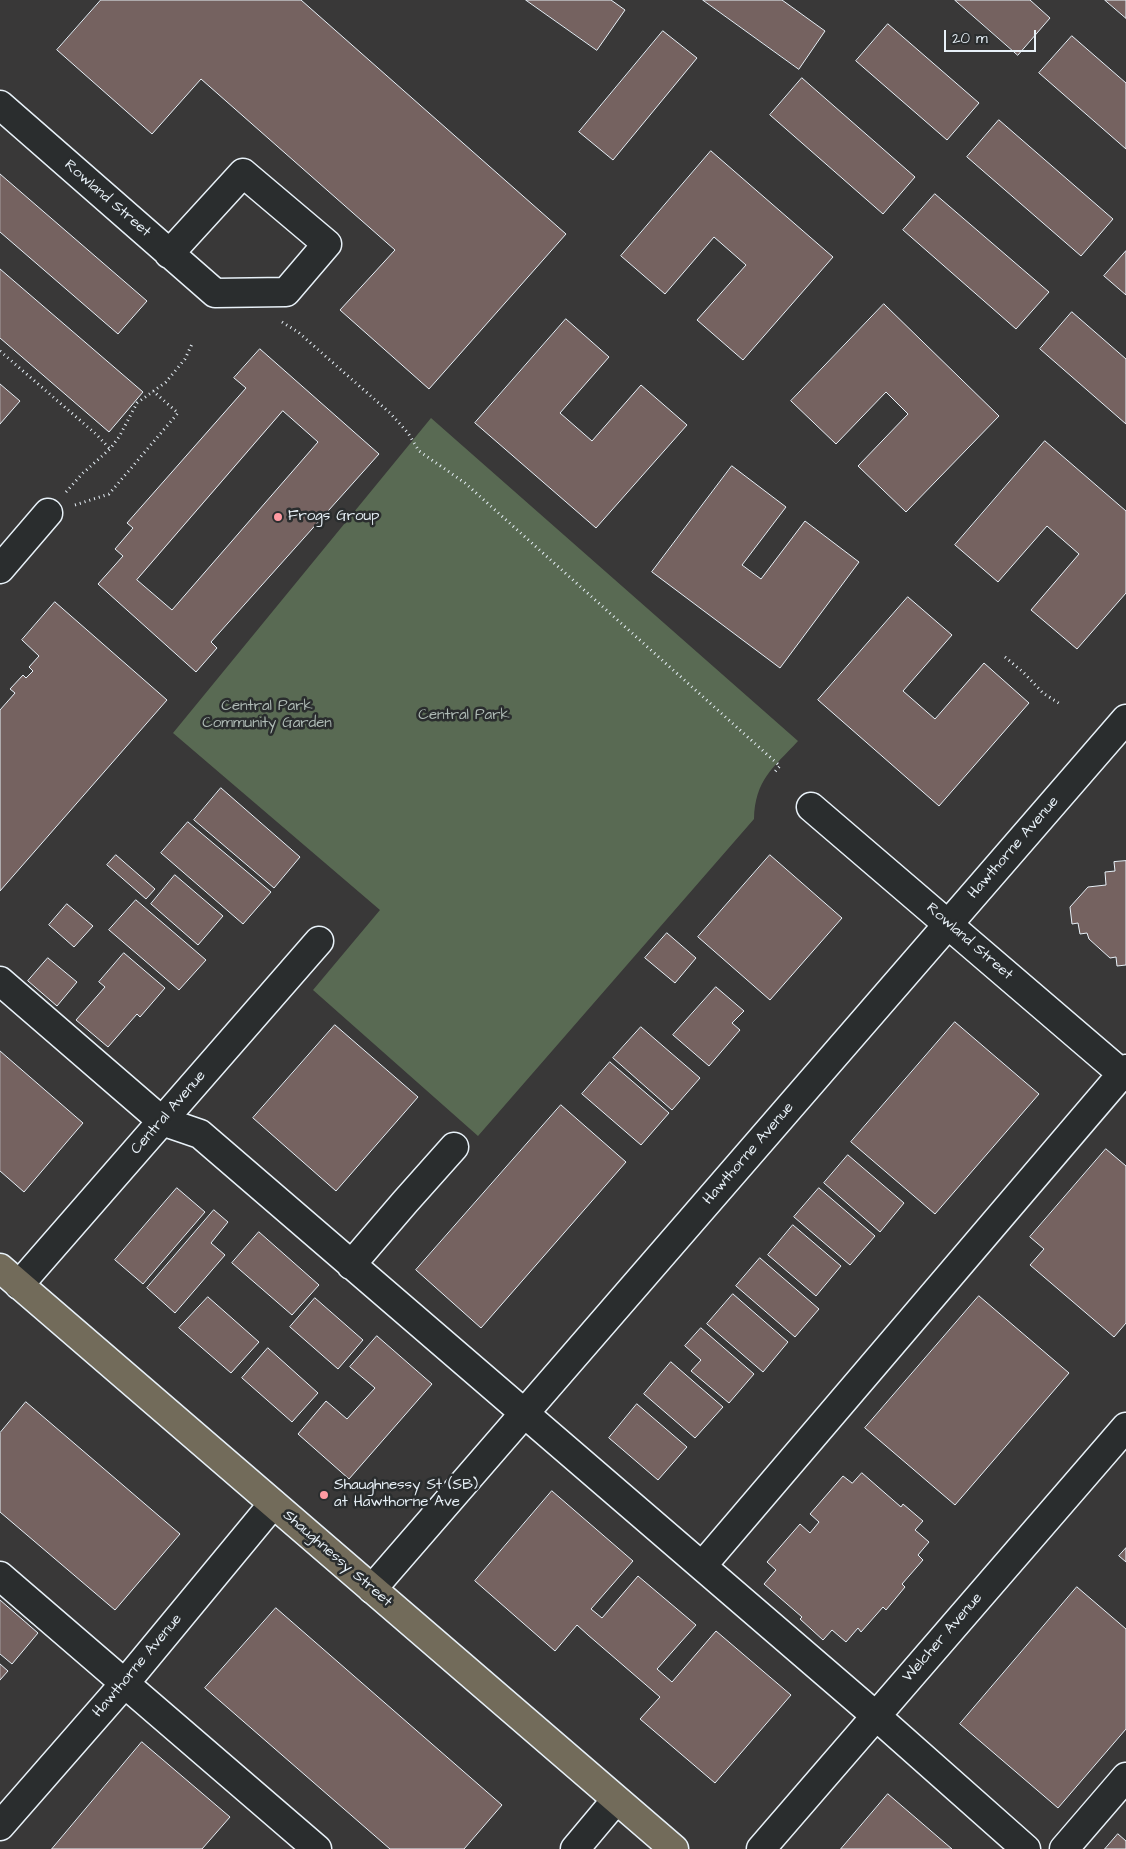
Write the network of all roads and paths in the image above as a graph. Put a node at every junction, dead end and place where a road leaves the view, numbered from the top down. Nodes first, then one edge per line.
1 (0, 105) edge
2 (170, 254) junction
3 (276, 319) dead end
4 (192, 344) dead end
5 (0, 352) edge
6 (153, 391) junction
7 (110, 449) junction
8 (99, 497) dead end
9 (48, 513) joint
10 (0, 569) edge
11 (1005, 657) dead end
12 (1060, 704) dead end
13 (1126, 719) edge
14 (773, 774) dead end
15 (811, 807) dead end
16 (948, 924) junction
17 (320, 941) dead end
18 (0, 981) edge
19 (1125, 1073) edge
20 (162, 1121) junction
21 (454, 1147) dead end
22 (352, 1265) junction
23 (10, 1277) edge
24 (523, 1413) junction
25 (1126, 1426) edge
26 (273, 1504) junction
27 (702, 1566) junction
28 (0, 1576) edge
29 (372, 1589) junction
30 (125, 1683) junction
31 (876, 1716) junction
32 (1126, 1777) edge
33 (616, 1800) junction
34 (0, 1826) edge
35 (307, 1846) edge
36 (575, 1849) edge
37 (674, 1849) edge
38 (761, 1849) edge
39 (1026, 1849) edge
40 (1064, 1849) edge

1 - 2 street, Rowland Street
2 - 2 street, Rowland Street
3 - 14 path
4 - 6 path
5 - 7 path
6 - 7 path
6 - 8 path
7 - 9 path
9 - 10 street
11 - 12 path
13 - 16 street, Hawthorne Avenue
15 - 16 street, Rowland Street
16 - 19 street, Rowland Street
16 - 24 street, Hawthorne Avenue
17 - 20 street, Central Avenue
18 - 20 street
19 - 27 street
20 - 22 street
20 - 23 street, Central Avenue
21 - 22 street
22 - 24 street
23 - 26 main road, Shaughnessy Street
24 - 27 street
24 - 29 street, Hawthorne Avenue
25 - 31 street, Welcher Avenue
26 - 29 main road, Shaughnessy Street
26 - 30 street, Hawthorne Avenue
27 - 31 street
28 - 30 street
29 - 33 main road, Shaughnessy Street
30 - 34 street, Hawthorne Avenue
30 - 35 street
31 - 38 street, Welcher Avenue
31 - 39 street
32 - 40 street
33 - 36 street
33 - 37 main road, Shaughnessy Street

